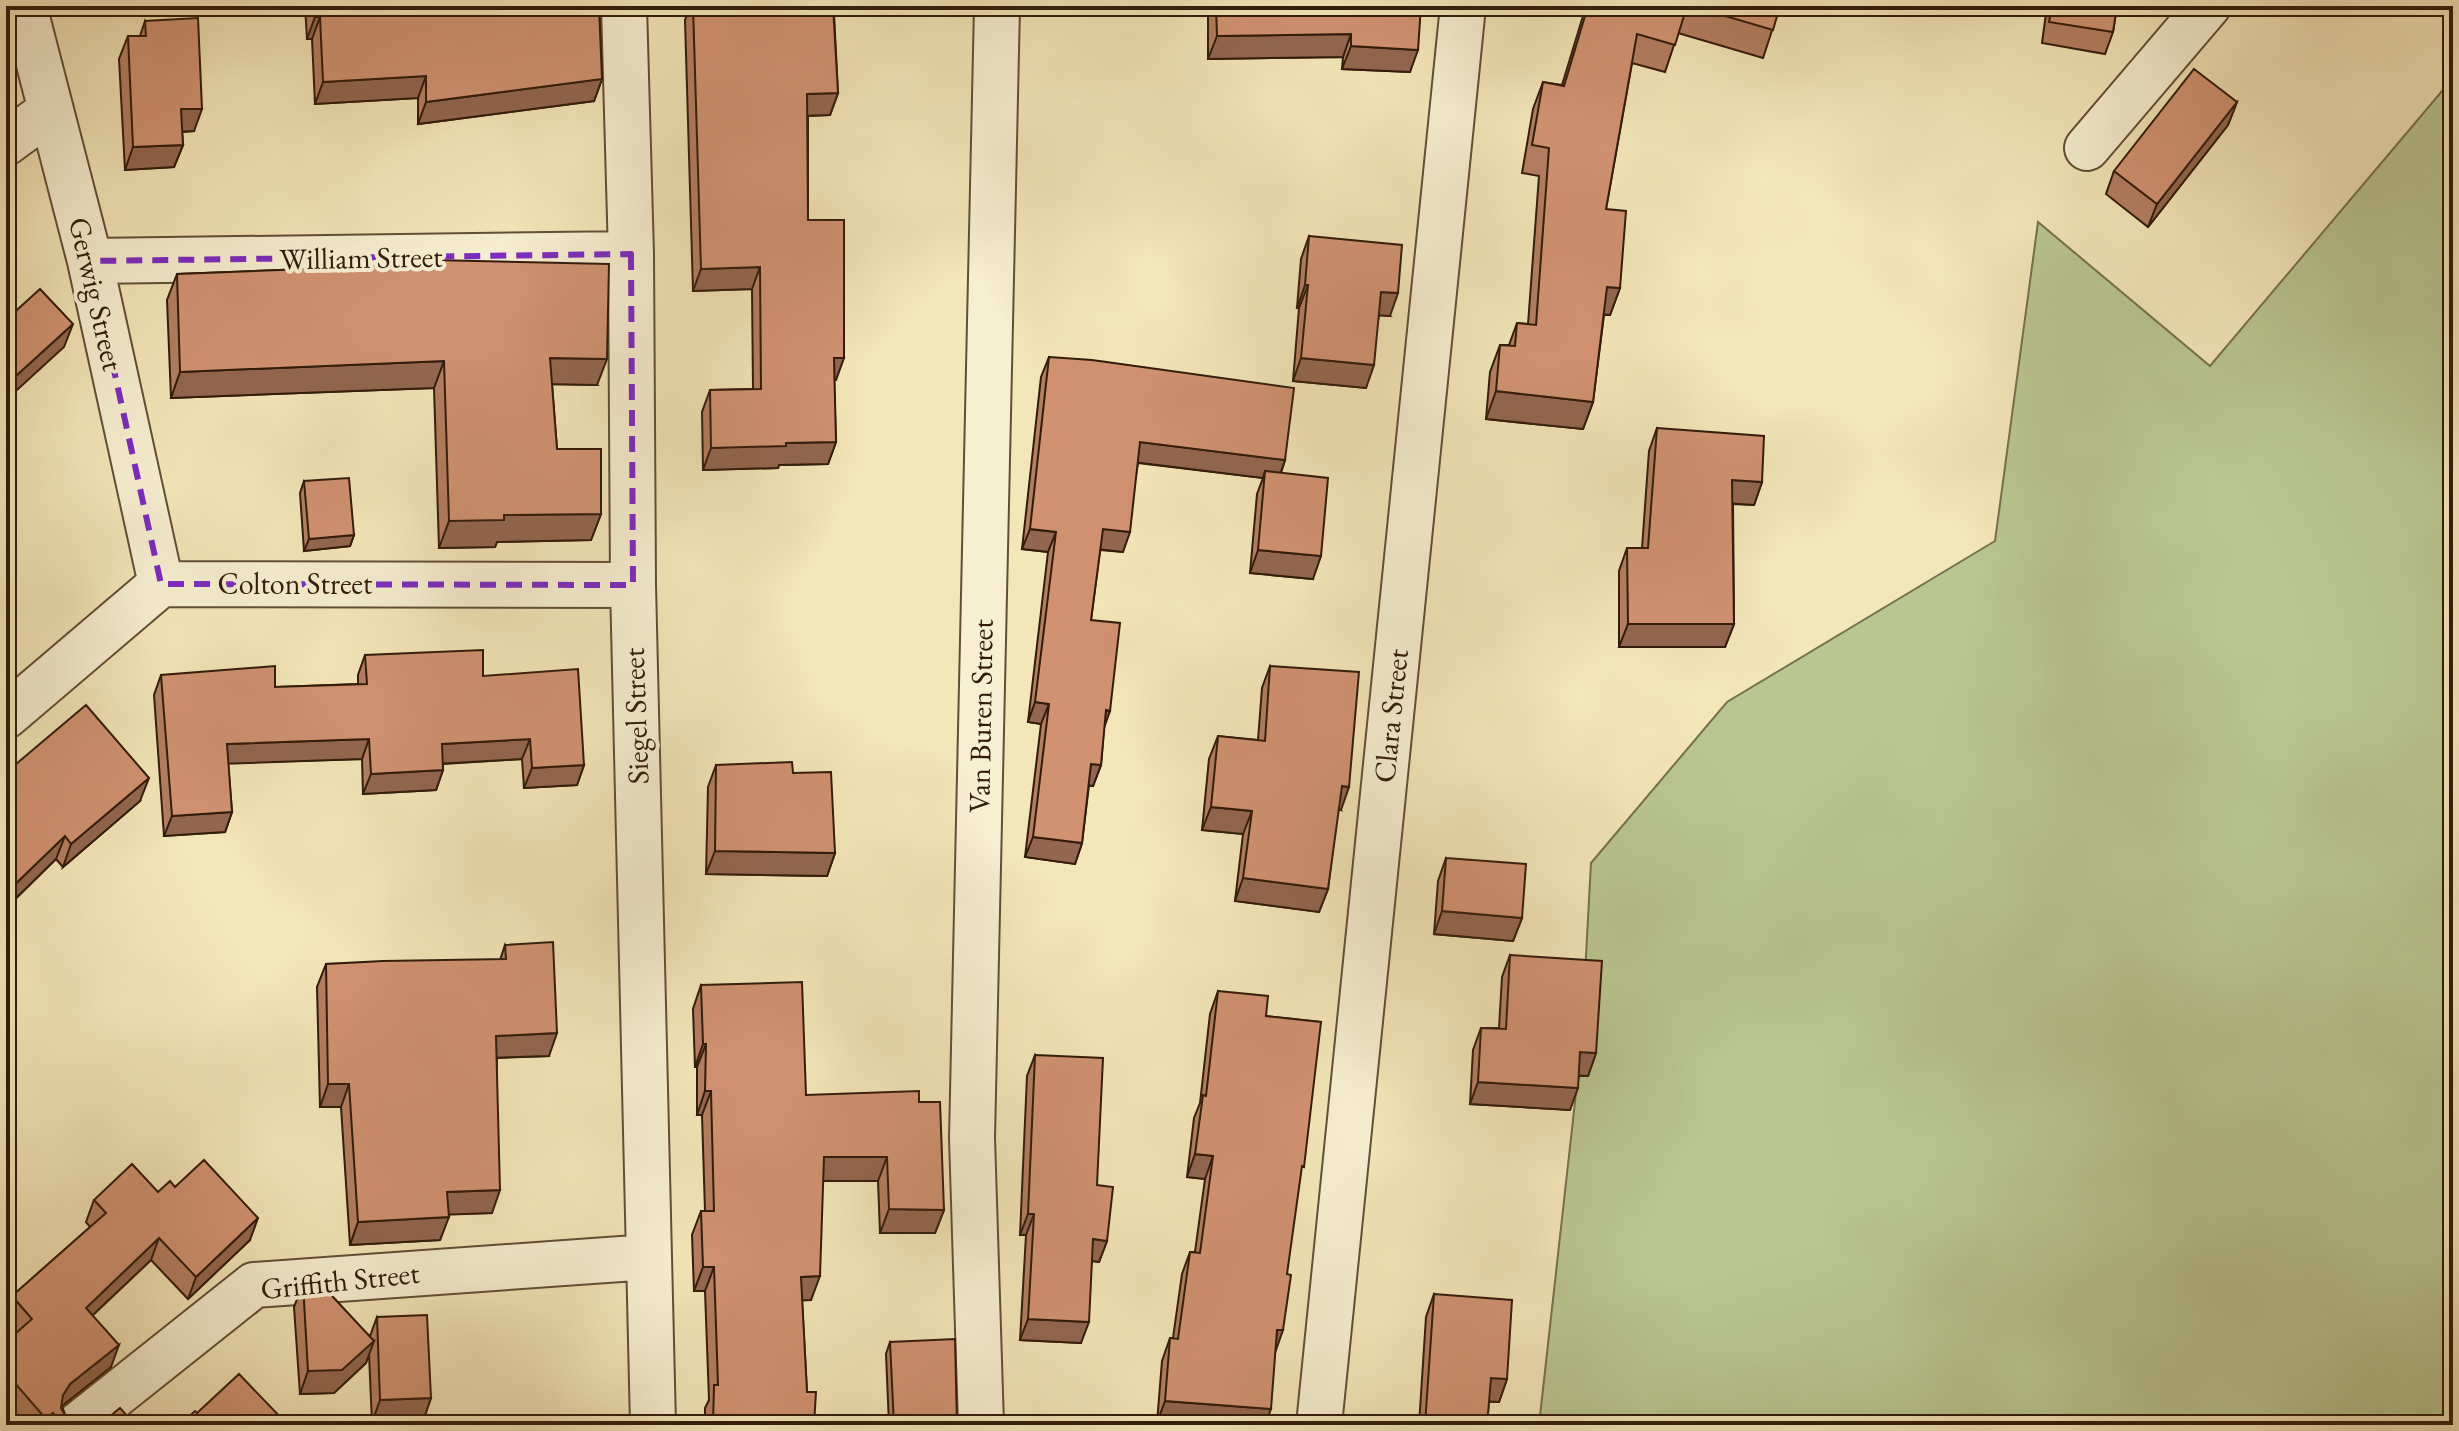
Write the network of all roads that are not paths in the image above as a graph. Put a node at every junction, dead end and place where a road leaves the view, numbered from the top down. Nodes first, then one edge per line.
1 (24, 6) edge
2 (624, 6) edge
3 (997, 6) edge
4 (1463, 6) edge
5 (2208, 6) edge
6 (51, 110) junction
7 (6, 143) edge
8 (2087, 148) dead end
9 (631, 254) junction
10 (90, 261) junction
11 (161, 584) junction
12 (633, 585) junction
13 (6, 716) edge
14 (649, 1257) junction
15 (78, 1425) edge
16 (653, 1425) edge
17 (981, 1425) edge
18 (1319, 1425) edge

1 - 6 street, Gerwig Street
2 - 9 street, Siegel Street
3 - 17 street, Van Buren Street
4 - 18 street, Clara Street
5 - 8 street
6 - 7 street
6 - 10 street, Gerwig Street
9 - 10 street, William Street
9 - 12 street, Siegel Street
10 - 11 street, Gerwig Street
11 - 12 street, Colton Street
11 - 13 street
12 - 14 street, Siegel Street
14 - 15 street, Griffith Street
14 - 16 street, Siegel Street

